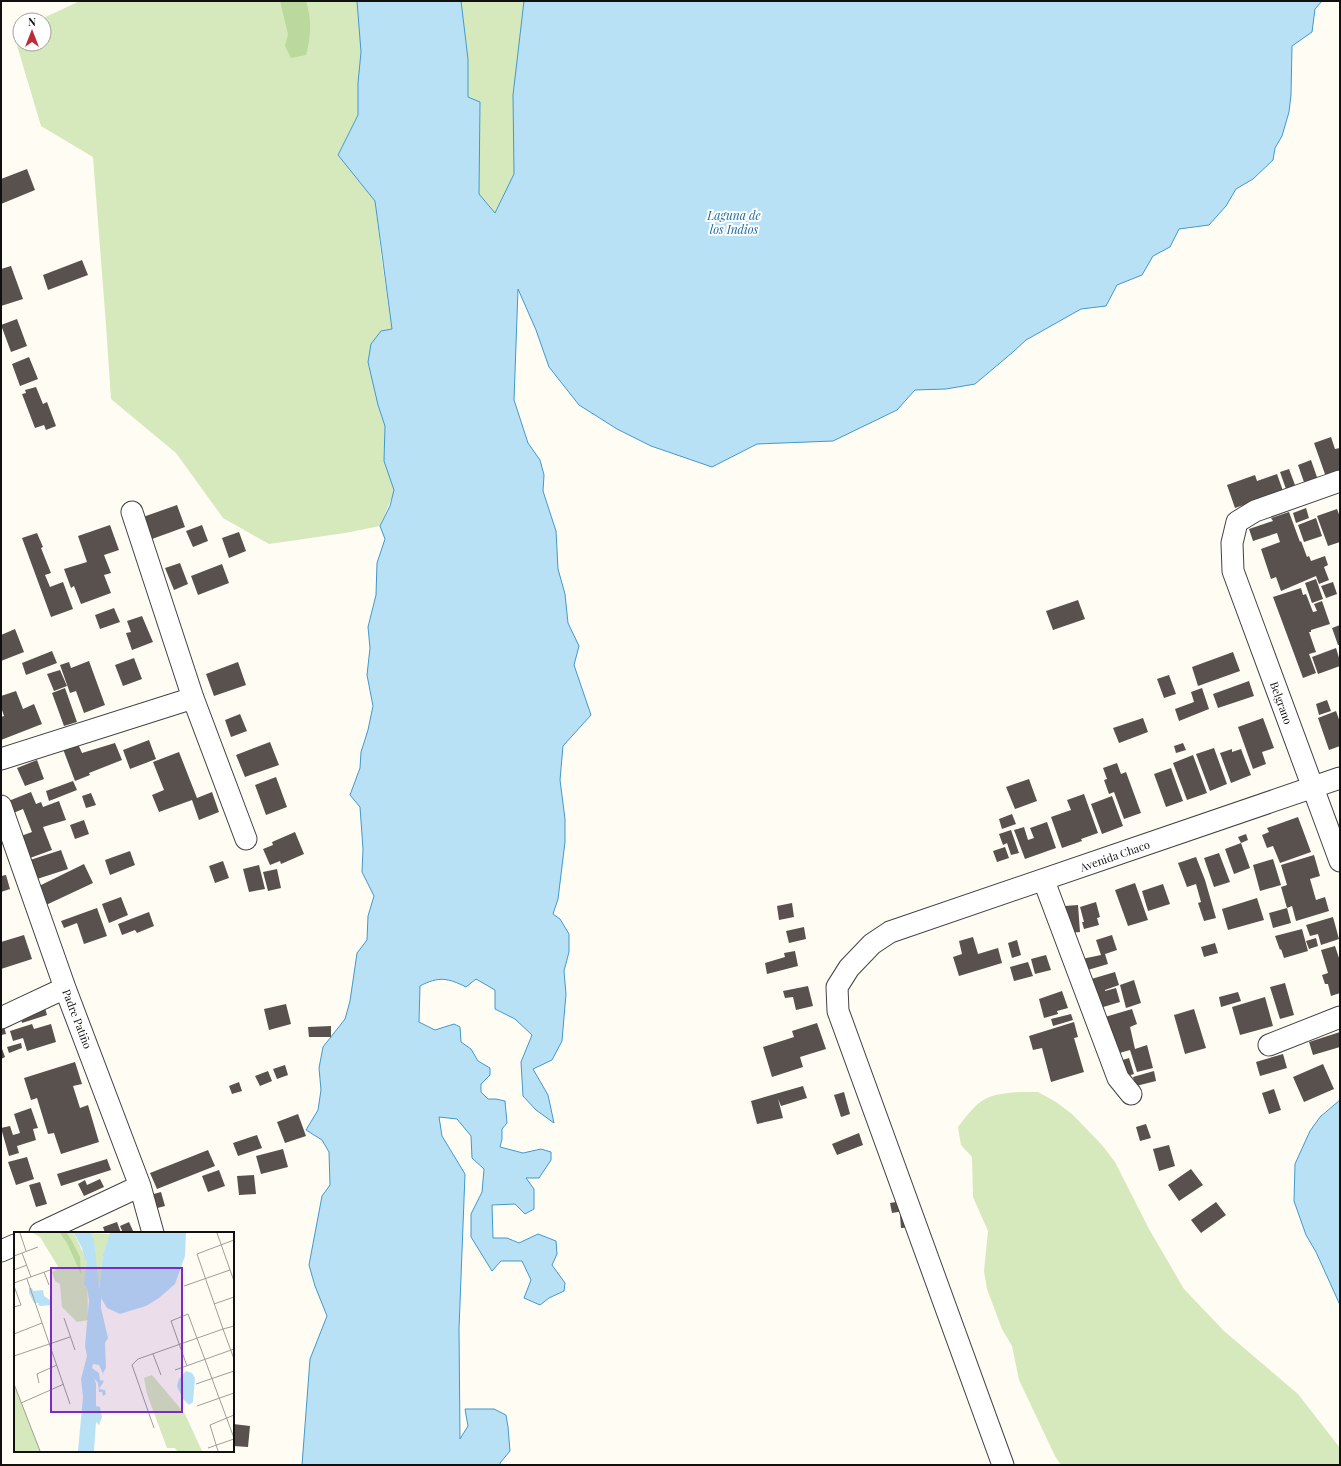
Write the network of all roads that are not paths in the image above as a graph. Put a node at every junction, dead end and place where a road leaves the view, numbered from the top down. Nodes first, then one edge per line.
1 (1340, 481) edge
2 (132, 512) dead end
3 (193, 698) junction
4 (1, 759) edge
5 (1340, 778) edge
6 (1313, 788) junction
7 (1, 806) edge
8 (246, 839) dead end
9 (1340, 861) edge
10 (1044, 881) junction
11 (65, 988) junction
12 (1340, 1017) edge
13 (1, 1018) edge
14 (1269, 1045) dead end
15 (1131, 1094) dead end
16 (140, 1186) junction
17 (42, 1232) edge
18 (153, 1232) edge
19 (14, 1245) edge
20 (1, 1251) edge
21 (1003, 1465) edge

1 - 6 street, Belgrano
2 - 3 street
3 - 4 street
3 - 8 street
5 - 6 street, Avenida Chaco
6 - 9 street, Belgrano
6 - 10 street, Avenida Chaco
7 - 11 street, Padre Patiño
10 - 15 street
10 - 21 street, Avenida Chaco
11 - 13 street
11 - 16 street, Padre Patiño
12 - 14 street
16 - 17 street
16 - 18 street, Padre Patiño
19 - 20 street

